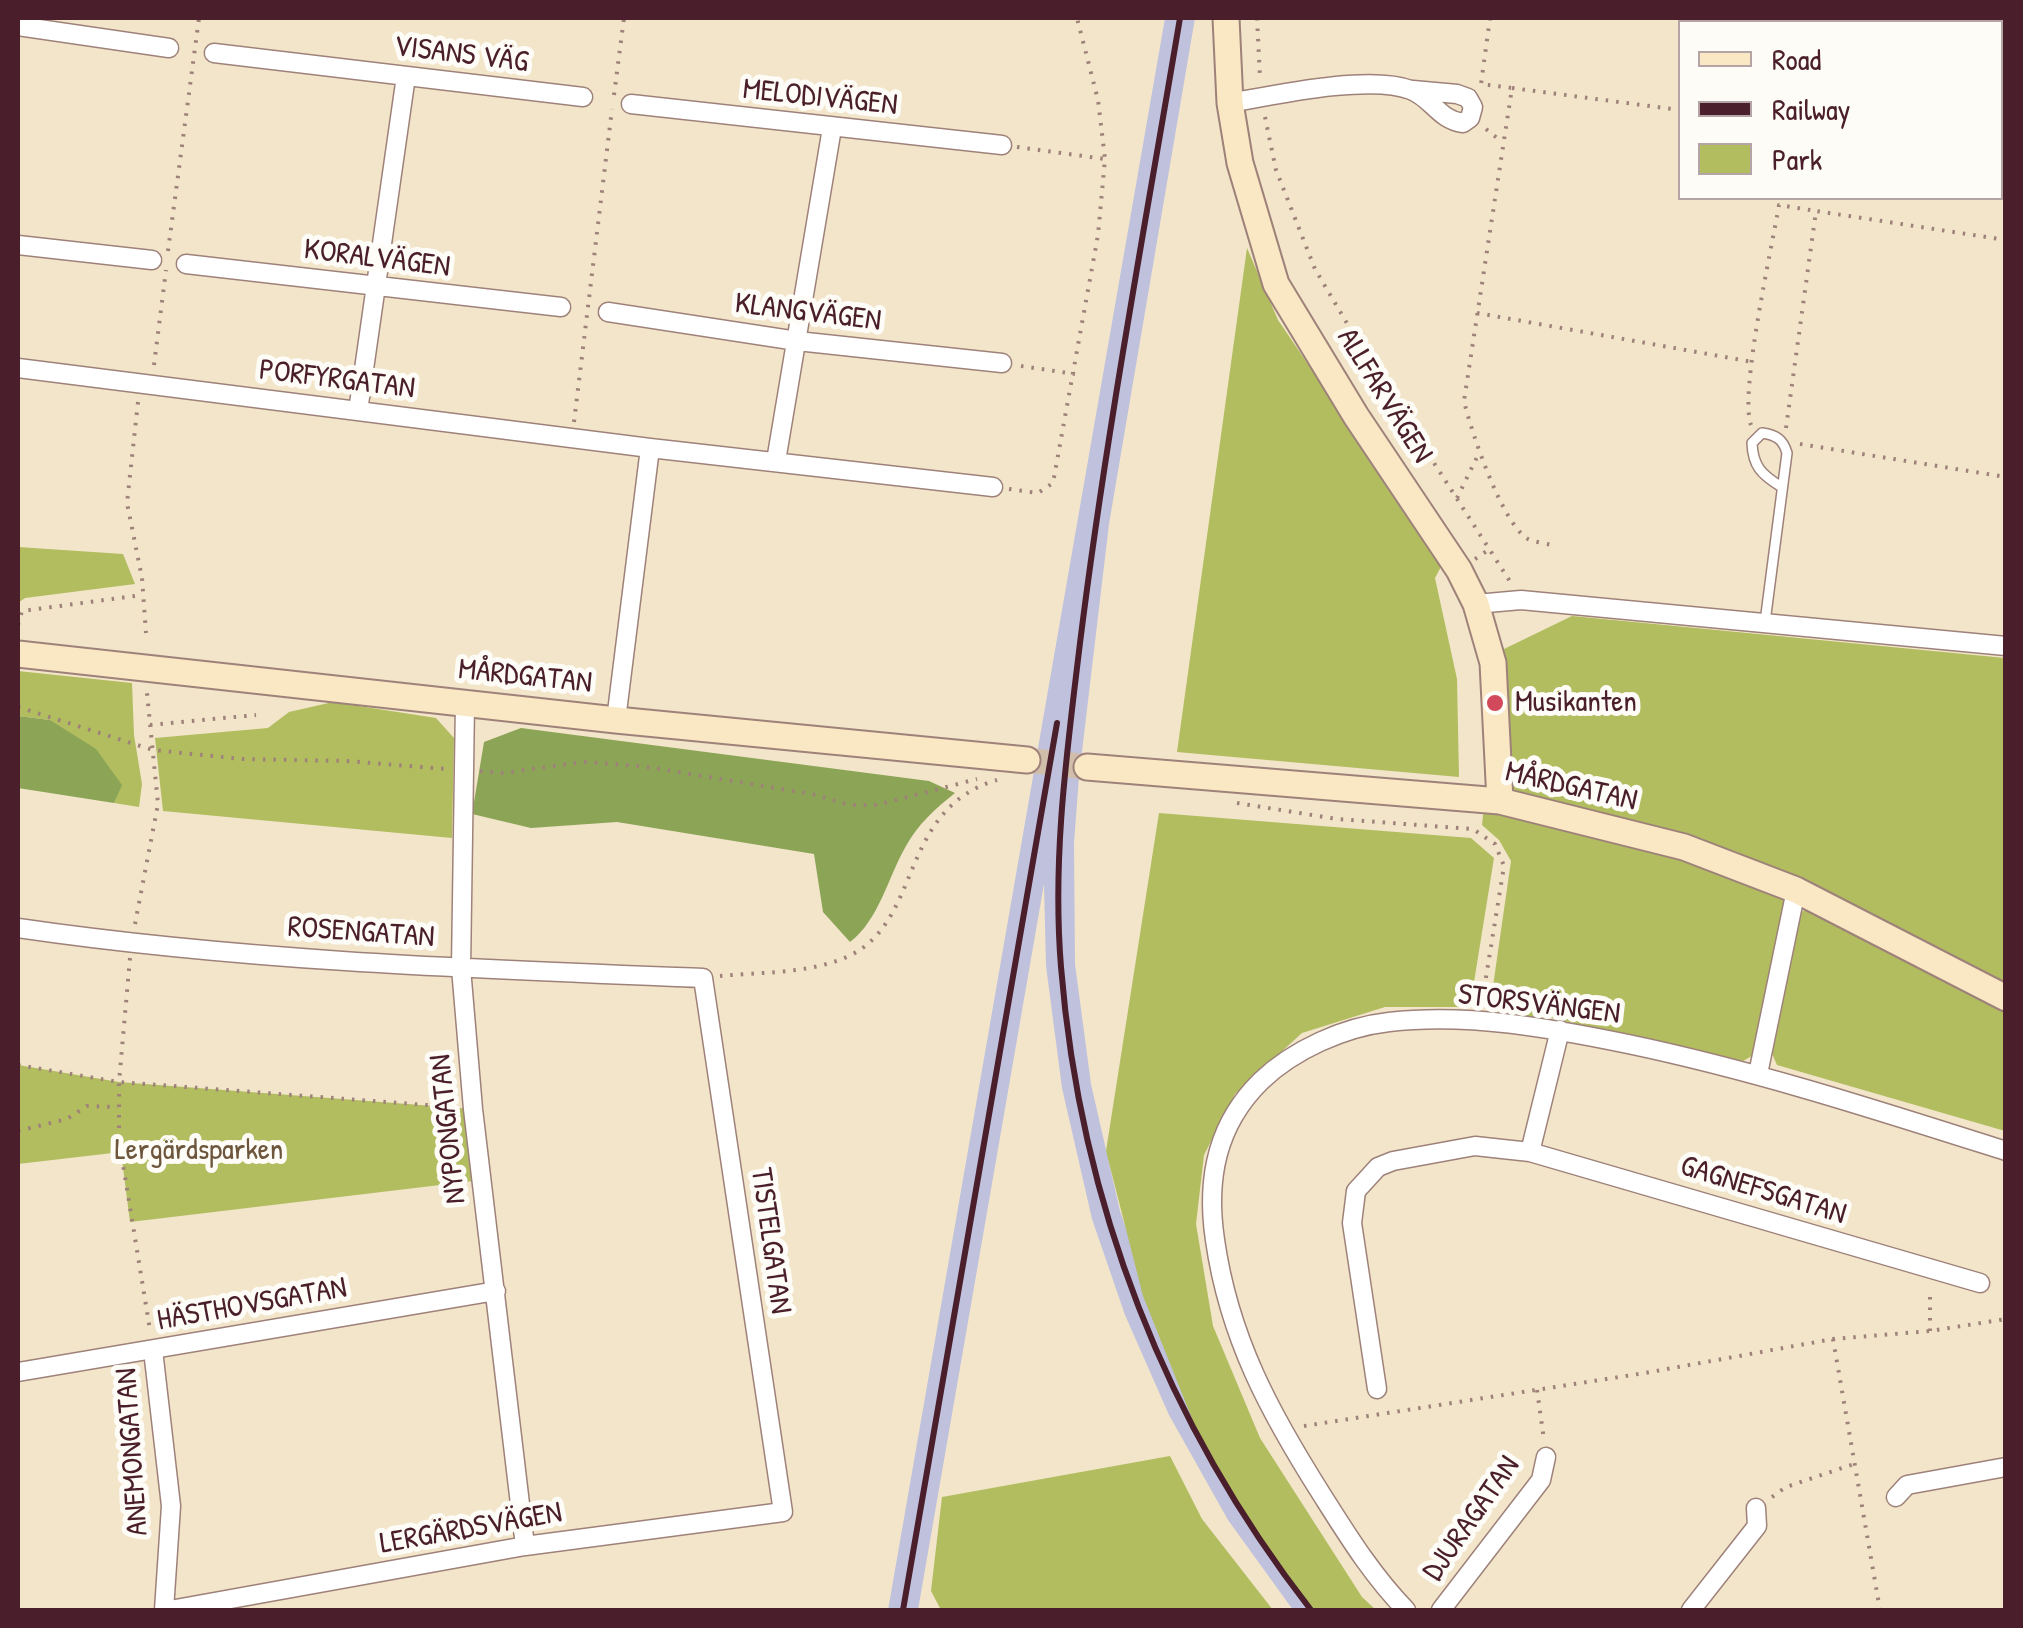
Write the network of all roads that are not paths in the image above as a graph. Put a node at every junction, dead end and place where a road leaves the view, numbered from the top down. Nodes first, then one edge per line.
1 (1226, 18) edge
2 (18, 26) edge
3 (169, 48) road end
4 (204, 52) road end
5 (406, 76) junction
6 (1413, 90) junction
7 (583, 97) dead end
8 (1230, 102) junction
9 (631, 104) dead end
10 (832, 128) junction
11 (1002, 145) road end
12 (18, 244) edge
13 (152, 260) dead end
14 (186, 264) dead end
15 (374, 287) junction
16 (562, 307) road end
17 (608, 312) road end
18 (797, 341) junction
19 (1002, 363) road end
20 (18, 368) edge
21 (358, 411) junction
22 (650, 448) junction
23 (776, 461) junction
24 (1780, 486) junction
25 (994, 488) road end
26 (1476, 604) junction
27 (1765, 622) junction
28 (2006, 646) edge
29 (18, 654) edge
30 (465, 703) junction
31 (616, 720) junction
32 (1088, 767) tunnel mouth
33 (1017, 768) tunnel mouth
34 (1500, 802) junction
35 (1796, 890) junction
36 (18, 928) edge
37 (461, 968) junction
38 (703, 978) joint
39 (2006, 998) edge
40 (1560, 1030) junction
41 (1758, 1074) junction
42 (2006, 1150) edge
43 (1530, 1152) junction
44 (1980, 1283) dead end
45 (496, 1291) junction
46 (153, 1350) junction
47 (18, 1372) edge
48 (1377, 1389) dead end
49 (1546, 1457) road end
50 (2006, 1467) edge
51 (1896, 1497) dead end
52 (1756, 1508) road end
53 (782, 1512) joint
54 (525, 1546) junction
55 (167, 1610) edge
56 (1406, 1610) edge
57 (1441, 1610) edge
58 (1691, 1610) edge

1 - 8 street, ALLFARVÄGEN
2 - 3 street
4 - 5 street, VISANS VÄG
5 - 7 street, VISANS VÄG
5 - 15 street
6 - 6 street
6 - 8 street
8 - 26 street, ALLFARVÄGEN
9 - 10 street, MELODIVÄGEN
10 - 11 street, MELODIVÄGEN
10 - 18 street
12 - 13 street
14 - 15 street, KORALVÄGEN
15 - 16 street, KORALVÄGEN
15 - 21 street
17 - 18 street, KLANGVÄGEN
18 - 19 street, KLANGVÄGEN
18 - 23 street
20 - 21 street, PORFYRGATAN
21 - 22 street, PORFYRGATAN
22 - 23 street, PORFYRGATAN
22 - 31 street
23 - 25 street, PORFYRGATAN
24 - 24 lane
24 - 27 lane
26 - 27 street
26 - 34 street, ALLFARVÄGEN
27 - 28 street
29 - 30 street, MÅRDGATAN
30 - 31 street, MÅRDGATAN
30 - 37 street, NYPONGATAN
31 - 33 street, MÅRDGATAN
32 - 34 street, MÅRDGATAN
34 - 35 street, MÅRDGATAN
35 - 39 street, MÅRDGATAN
35 - 41 street
36 - 37 street, ROSENGATAN
37 - 38 street, ROSENGATAN
37 - 45 street, NYPONGATAN
38 - 53 street, TISTELGATAN
40 - 41 street, STORSVÄNGEN
40 - 43 street
40 - 56 street, STORSVÄNGEN
41 - 42 street, STORSVÄNGEN
43 - 44 street, GAGNEFSGATAN
43 - 48 street, GAGNEFSGATAN
45 - 46 street, HÄSTHOVSGATAN
45 - 54 street, NYPONGATAN
46 - 47 street, HÄSTHOVSGATAN
46 - 55 street, ANEMONGATAN
49 - 57 street, DJURAGATAN
50 - 51 street
52 - 58 street
53 - 54 street, LERGÄRDSVÄGEN
54 - 55 street, LERGÄRDSVÄGEN

